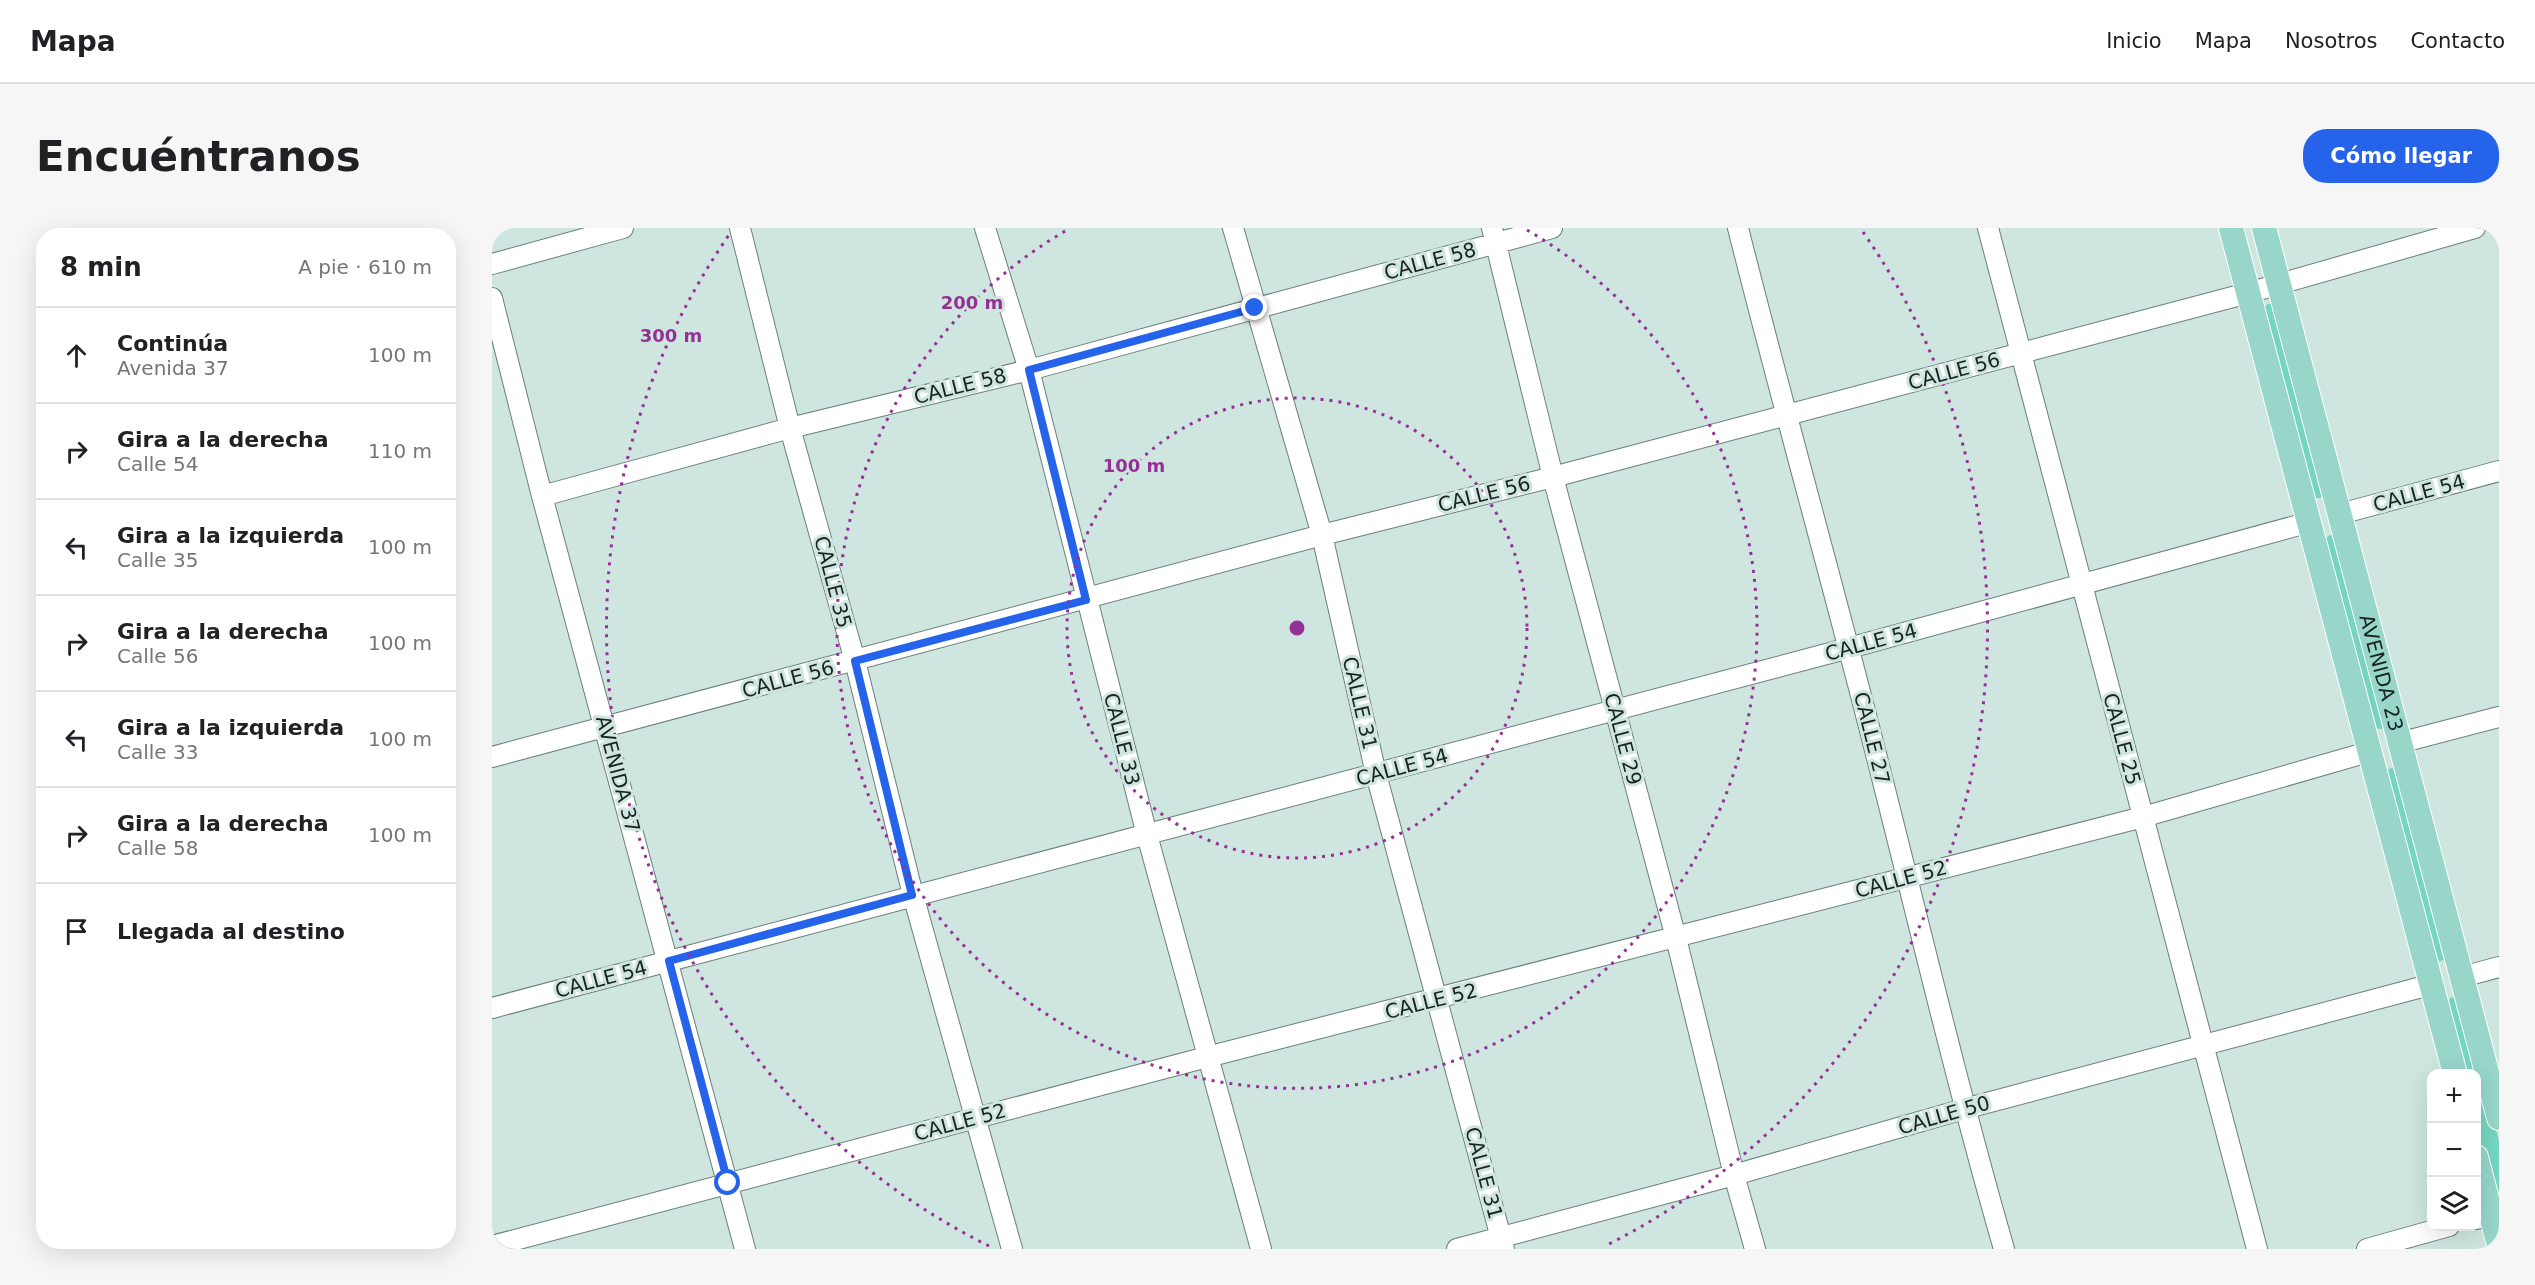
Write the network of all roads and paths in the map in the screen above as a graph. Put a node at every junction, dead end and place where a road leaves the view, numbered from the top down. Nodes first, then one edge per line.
1 (623, 228) edge
2 (740, 228) edge
3 (985, 228) edge
4 (1233, 228) edge
5 (1552, 228) edge
6 (1738, 228) edge
7 (1988, 228) edge
8 (2231, 228) edge
9 (2264, 228) edge
10 (2475, 228) edge
11 (1494, 236) edge
12 (492, 264) edge
13 (2279, 285) junction
14 (2248, 293) junction
15 (492, 298) edge
16 (1255, 308) junction
17 (2020, 354) junction
18 (1029, 370) junction
19 (1785, 416) junction
20 (790, 428) junction
21 (2499, 471) edge
22 (1553, 477) junction
23 (542, 496) junction
24 (2340, 514) junction
25 (2310, 522) junction
26 (1322, 535) junction
27 (2081, 585) junction
28 (1086, 600) junction
29 (1849, 648) junction
30 (855, 661) junction
31 (1616, 711) junction
32 (2499, 717) edge
33 (606, 727) junction
34 (2399, 743) junction
35 (2368, 752) junction
36 (492, 758) edge
37 (1376, 774) junction
38 (2143, 817) junction
39 (1147, 835) junction
40 (1908, 878) junction
41 (912, 895) junction
42 (1676, 938) junction
43 (669, 961) junction
44 (2499, 967) edge
45 (2462, 977) junction
46 (2433, 984) junction
47 (1436, 1000) junction
48 (492, 1008) edge
49 (2204, 1047) junction
50 (1207, 1057) junction
51 (2454, 1069) edge
52 (1964, 1109) junction
53 (2499, 1118) edge
54 (975, 1119) junction
55 (1734, 1175) junction
56 (2480, 1177) edge
57 (728, 1183) junction
58 (2489, 1216) edge
59 (2434, 1231) edge
60 (1502, 1243) edge
61 (2499, 1245) edge
62 (492, 1246) edge
63 (745, 1249) edge
64 (1012, 1249) edge
65 (1262, 1249) edge
66 (1457, 1249) edge
67 (1755, 1249) edge
68 (2004, 1249) edge
69 (2257, 1249) edge
70 (2367, 1249) edge

1 - 12 street
2 - 20 street, CALLE 35
3 - 18 street, CALLE 33
4 - 16 street, CALLE 31
5 - 11 street, CALLE 58
6 - 19 street, CALLE 27
7 - 17 street, CALLE 25
8 - 14 main road, AVENIDA 23
9 - 13 main road, AVENIDA 23
10 - 13 street, CALLE 56
11 - 16 street, CALLE 58
11 - 22 street, CALLE 29
13 - 14 street, CALLE 56
13 - 24 main road, AVENIDA 23
14 - 17 street, CALLE 56
14 - 25 main road, AVENIDA 23
15 - 23 street, AVENIDA 37
16 - 18 street, CALLE 58
16 - 26 street, CALLE 31
17 - 19 street, CALLE 56
17 - 27 street, CALLE 25
18 - 20 street, CALLE 58
18 - 28 street, CALLE 33
19 - 22 street, CALLE 56
19 - 29 street, CALLE 27
20 - 23 street, CALLE 58
20 - 30 street, CALLE 35
21 - 24 street, CALLE 54
22 - 26 street, CALLE 56
22 - 31 street, CALLE 29
23 - 33 street, AVENIDA 37
24 - 25 main road
24 - 34 main road, AVENIDA 23
25 - 27 street, CALLE 54
25 - 35 main road, AVENIDA 23
26 - 28 street, CALLE 56
26 - 37 street, CALLE 31
27 - 29 street, CALLE 54
27 - 38 street, CALLE 25
28 - 30 street, CALLE 56
28 - 39 street, CALLE 33
29 - 31 street, CALLE 54
29 - 40 street, CALLE 27
30 - 33 street, CALLE 56
30 - 41 street, CALLE 35
31 - 37 street, CALLE 54
31 - 42 street, CALLE 29
32 - 34 street
33 - 36 street, CALLE 56
33 - 43 street, AVENIDA 37
34 - 35 main road
34 - 45 main road, AVENIDA 23
35 - 38 street, CALLE 52
35 - 46 main road, AVENIDA 23
37 - 39 street, CALLE 54
37 - 47 street, CALLE 31
38 - 40 street, CALLE 52
38 - 49 street, CALLE 25
39 - 41 street, CALLE 54
39 - 50 street, CALLE 33
40 - 42 street, CALLE 52
40 - 52 street, CALLE 27
41 - 43 street, CALLE 54
41 - 54 street, CALLE 35
42 - 47 street, CALLE 52
42 - 55 street, CALLE 29
43 - 48 street, CALLE 54
43 - 57 street, AVENIDA 37
44 - 45 street
45 - 46 main road
45 - 53 main road, AVENIDA 23
46 - 49 street, CALLE 50
46 - 51 main road, AVENIDA 23
47 - 50 street, CALLE 52
47 - 60 street, CALLE 31
49 - 52 street, CALLE 50
49 - 69 street, CALLE 25
50 - 54 street, CALLE 52
50 - 65 street, CALLE 33
52 - 55 street, CALLE 50
52 - 68 street, CALLE 27
54 - 57 street, CALLE 52
54 - 64 street, CALLE 35
55 - 60 street, CALLE 50
55 - 67 street, CALLE 29
56 - 58 main road
57 - 62 street, CALLE 52
57 - 63 street, AVENIDA 37
58 - 61 main road
59 - 70 street
60 - 66 street, CALLE 50

